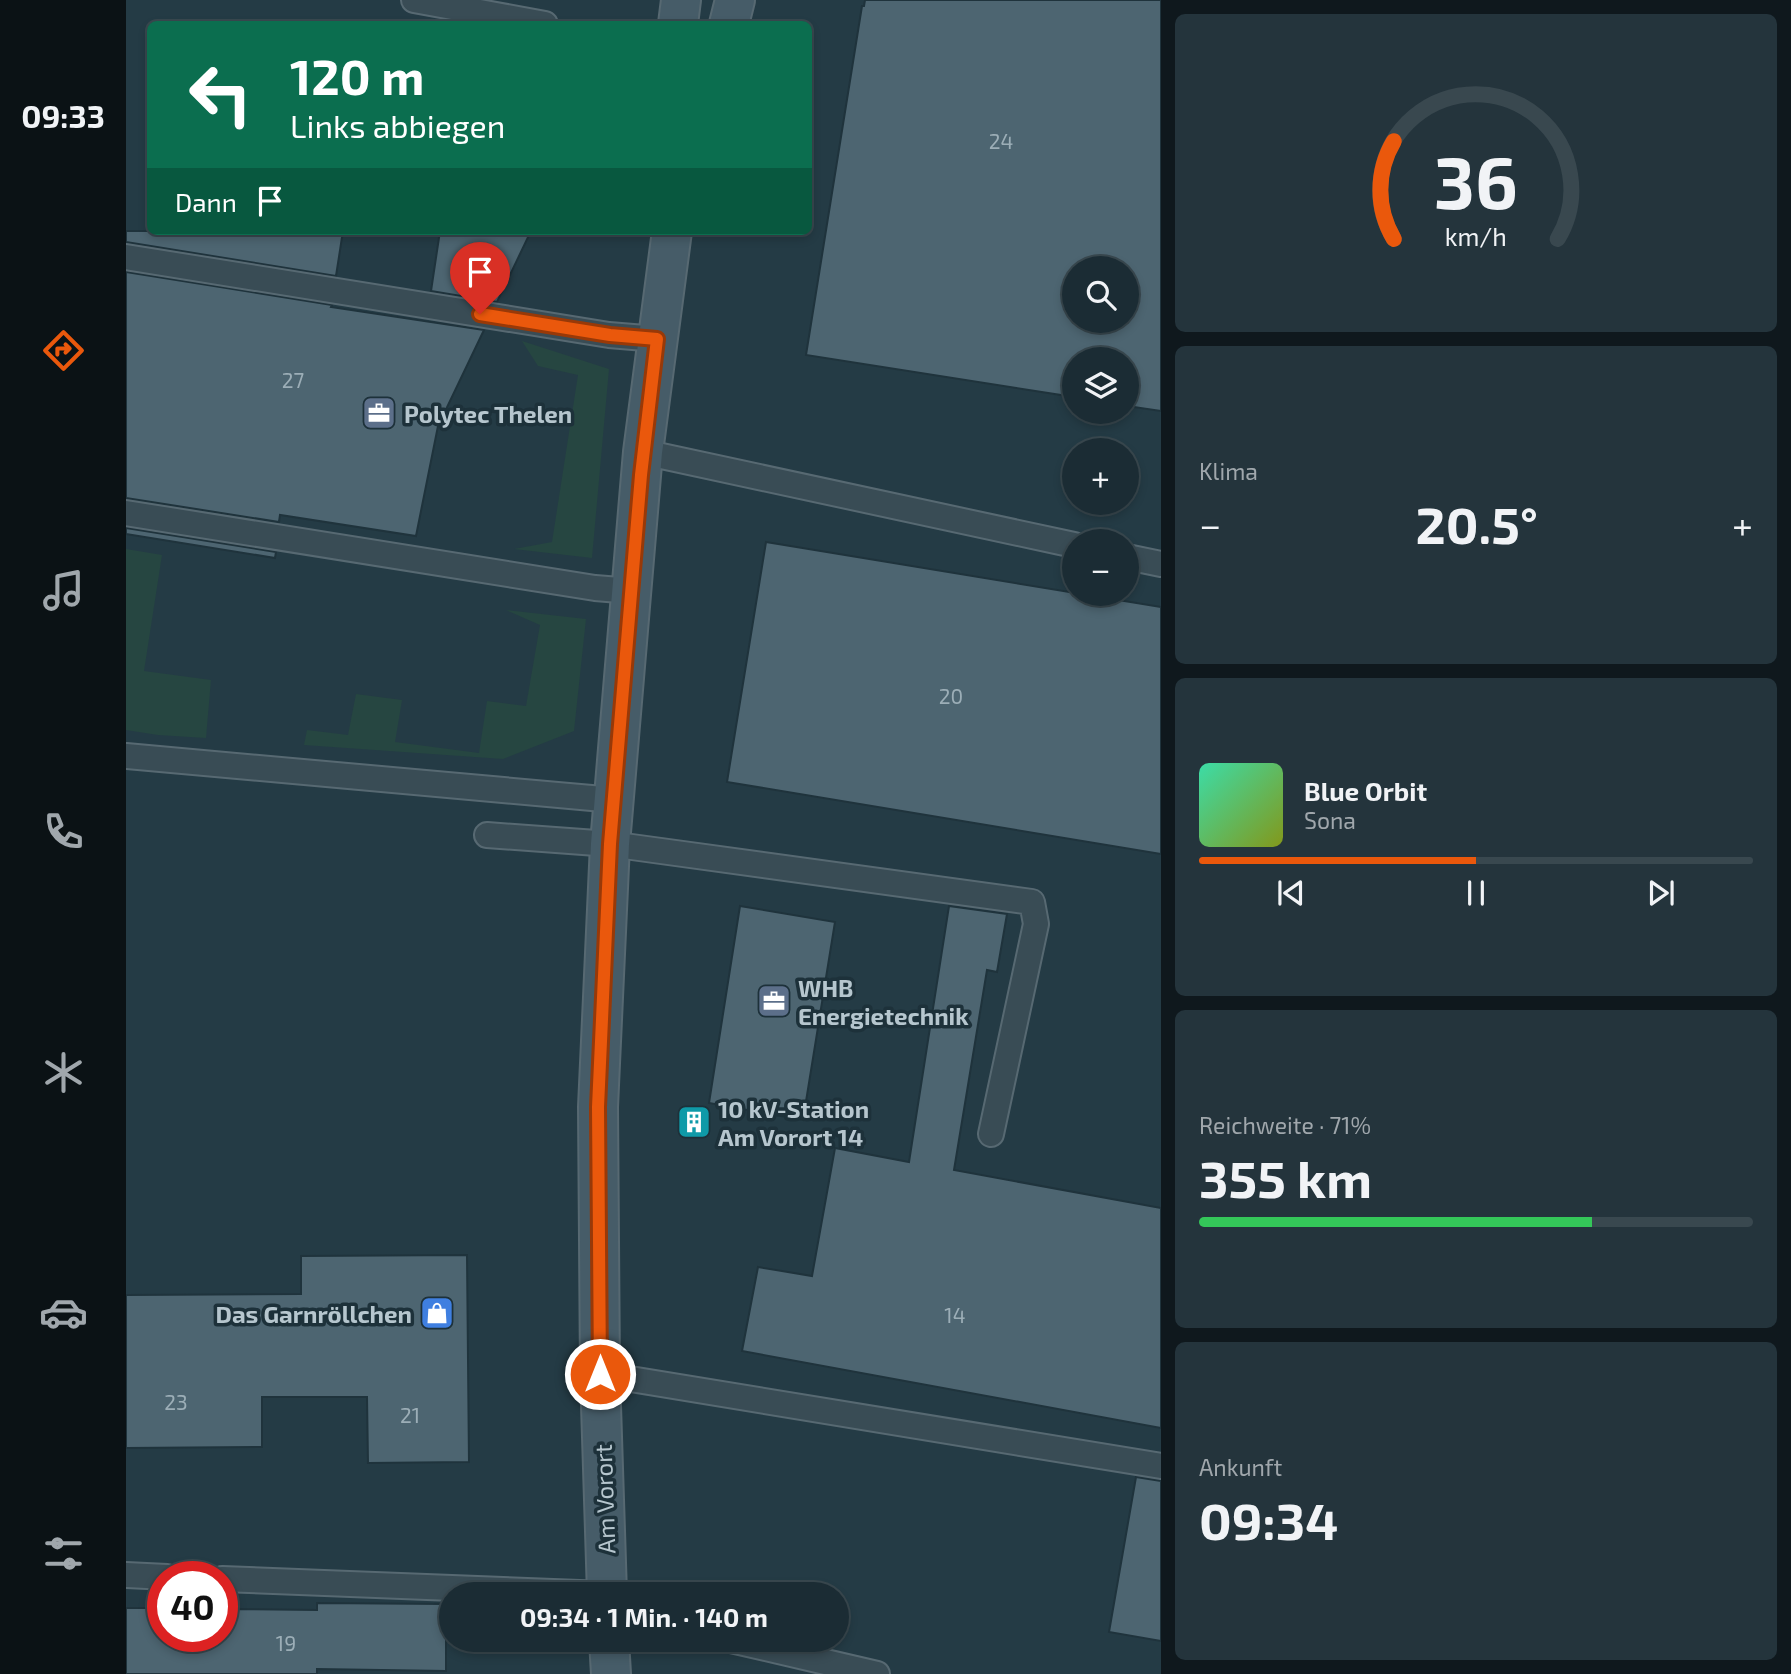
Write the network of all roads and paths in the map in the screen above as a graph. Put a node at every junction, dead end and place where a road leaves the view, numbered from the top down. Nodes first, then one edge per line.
1 (414, 0) edge
2 (681, 0) edge
3 (735, 0) edge
4 (529, 21) edge
5 (678, 21) edge
6 (730, 21) edge
7 (671, 235) edge
8 (126, 257) edge
9 (657, 339) junction
10 (643, 452) junction
11 (126, 513) edge
12 (1062, 542) edge
13 (1139, 559) edge
14 (1161, 564) edge
15 (632, 591) junction
16 (126, 756) edge
17 (614, 800) junction
18 (487, 835) dead end
19 (610, 844) junction
20 (991, 1134) dead end
21 (600, 1374) junction
22 (1161, 1466) edge
23 (126, 1575) edge
24 (147, 1576) edge
25 (238, 1580) edge
26 (607, 1582) edge
27 (439, 1587) edge
28 (610, 1652) edge
29 (783, 1652) edge
30 (611, 1674) edge
31 (877, 1674) edge

1 - 4 lane
2 - 5 street
3 - 6 street
7 - 9 street, Am Vorort
8 - 9 lane
9 - 10 street, Am Vorort
10 - 12 lane
10 - 15 street, Am Vorort
11 - 15 lane
13 - 14 lane
15 - 17 street, Am Vorort
16 - 17 lane
17 - 19 street, Am Vorort
18 - 19 lane
19 - 20 lane
19 - 21 street, Am Vorort
21 - 22 lane
21 - 26 street, Am Vorort
23 - 24 lane
25 - 27 lane
28 - 30 street
29 - 31 lane

